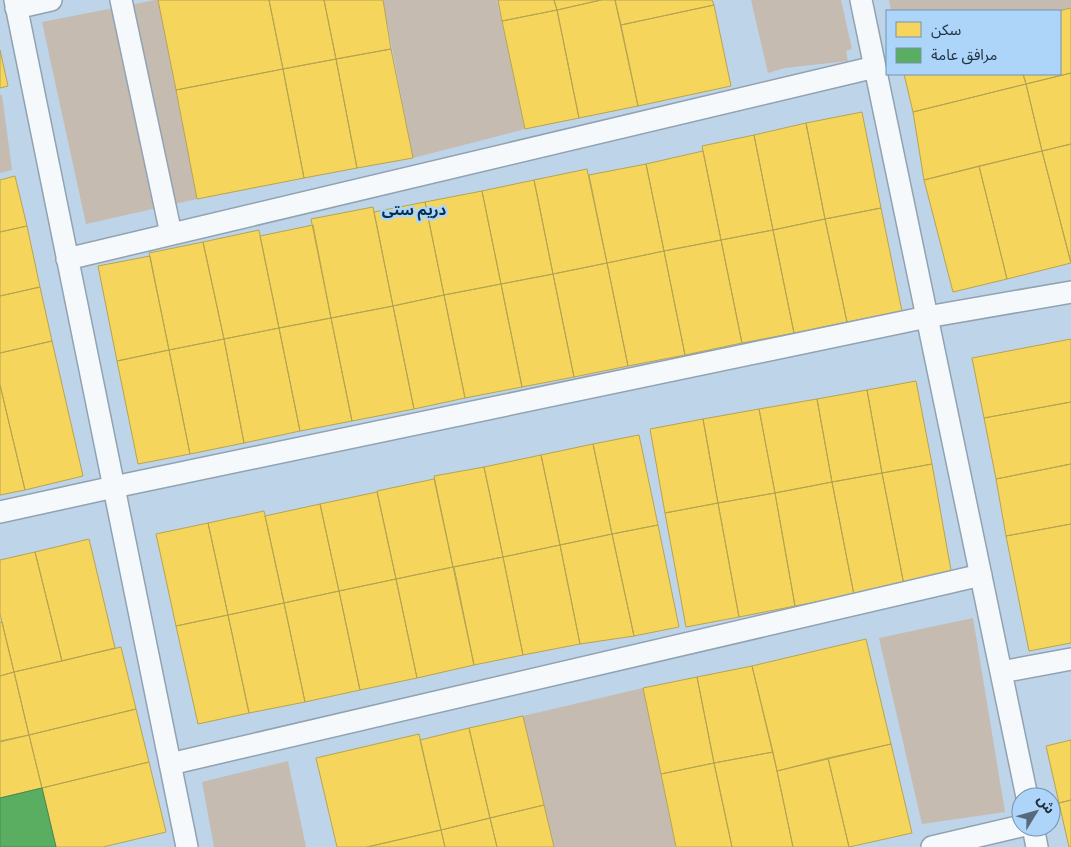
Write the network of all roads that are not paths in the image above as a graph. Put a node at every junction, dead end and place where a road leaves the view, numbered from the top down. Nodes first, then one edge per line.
1 (51, 0) edge
2 (121, 0) edge
3 (861, 0) edge
4 (15, 4) edge
5 (875, 67) junction
6 (171, 234) junction
7 (67, 259) junction
8 (1071, 292) edge
9 (927, 317) junction
10 (114, 487) junction
11 (0, 512) edge
12 (981, 575) junction
13 (1071, 659) edge
14 (1001, 672) junction
15 (170, 764) junction
16 (1025, 787) edge
17 (1011, 828) edge
18 (187, 847) edge
19 (932, 847) edge

1 - 4 street
2 - 6 street
3 - 5 street
4 - 7 street
5 - 6 street
5 - 9 street
6 - 7 street
7 - 10 street
8 - 9 street
9 - 10 street
9 - 12 street
10 - 11 street
10 - 15 street
12 - 14 street
12 - 15 street
13 - 14 street
14 - 16 street
15 - 18 street
17 - 19 street

